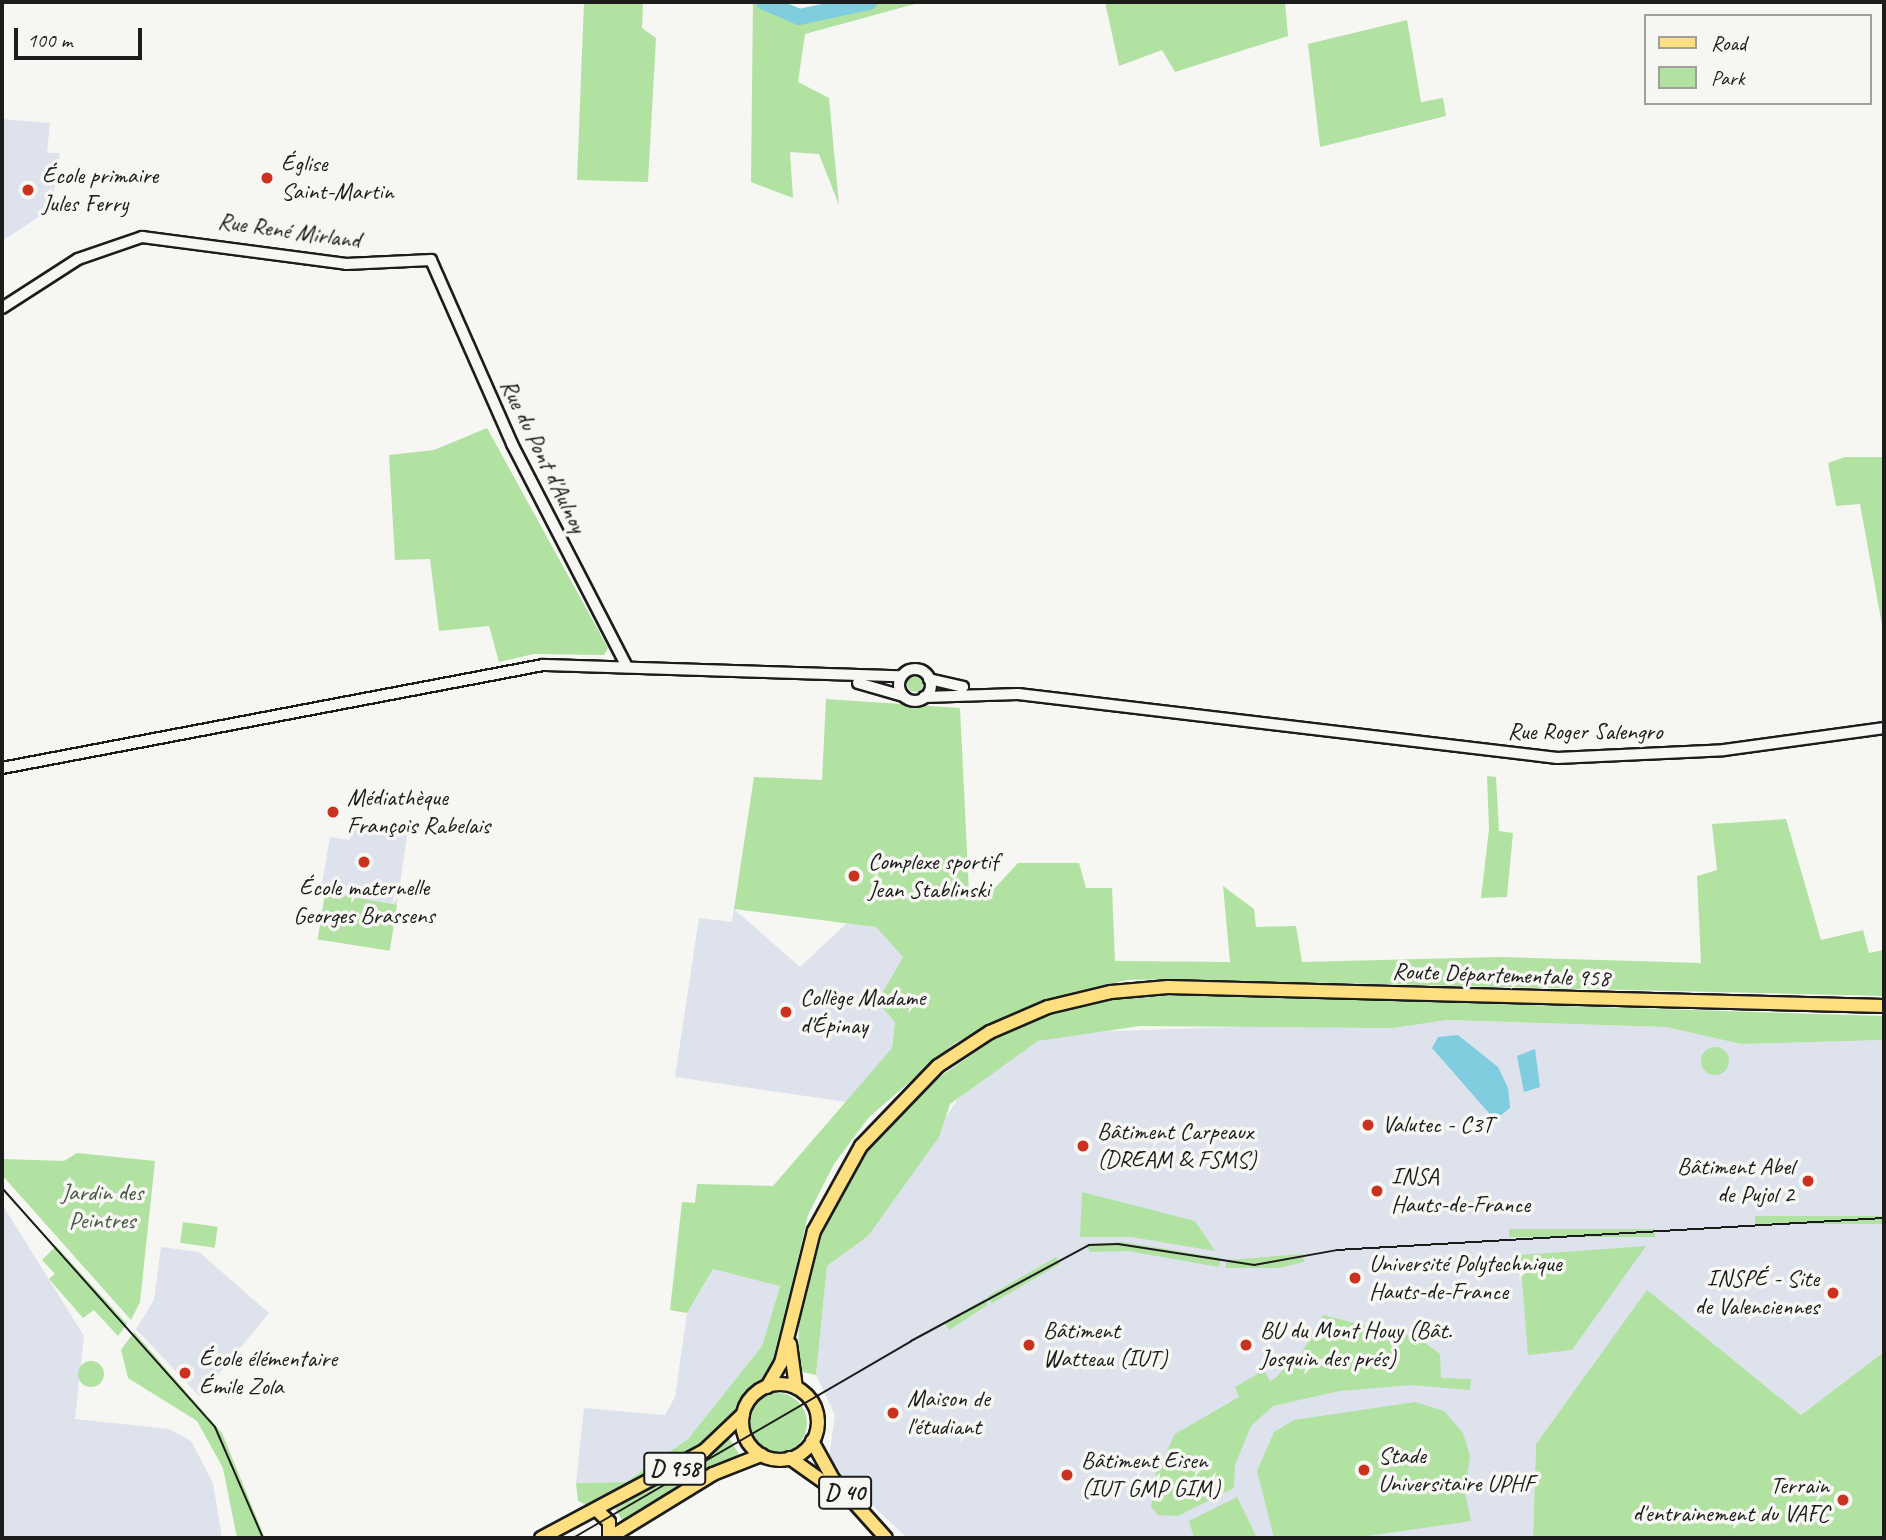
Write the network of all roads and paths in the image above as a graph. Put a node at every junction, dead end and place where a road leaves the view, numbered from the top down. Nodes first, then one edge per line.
1 (431, 260) joint
2 (2, 309) edge
3 (628, 667) junction
4 (901, 676) junction
5 (838, 679) junction
6 (929, 679) junction
7 (980, 691) junction
8 (904, 697) junction
9 (925, 697) junction
10 (1884, 728) edge
11 (2, 768) edge
12 (1884, 1006) edge
13 (790, 1324) junction
14 (767, 1387) junction
15 (796, 1388) junction
16 (743, 1414) junction
17 (812, 1441) junction
18 (761, 1455) junction
19 (790, 1458) junction
20 (597, 1510) junction
21 (541, 1538) edge
22 (609, 1538) edge
23 (879, 1538) edge
24 (887, 1538) edge

1 - 2 street, Rue René Mirland
1 - 3 street, Rue du Pont d'Aulnoy
3 - 5 street
3 - 11 street
4 - 5 street
4 - 6 street
4 - 8 street
5 - 8 street
6 - 7 street
6 - 9 street
7 - 9 street
7 - 10 street, Rue Roger Salengro
8 - 9 street
12 - 13 main road, Route Départementale 958
13 - 14 main road, Route Départementale 958
13 - 15 main road
14 - 15 main road
14 - 16 main road
15 - 17 main road
16 - 18 main road
16 - 20 main road, D 958
17 - 19 main road
17 - 24 main road, D 40
18 - 19 main road
18 - 22 main road, D 958
19 - 23 main road, D 40
20 - 21 main road
20 - 22 main road

